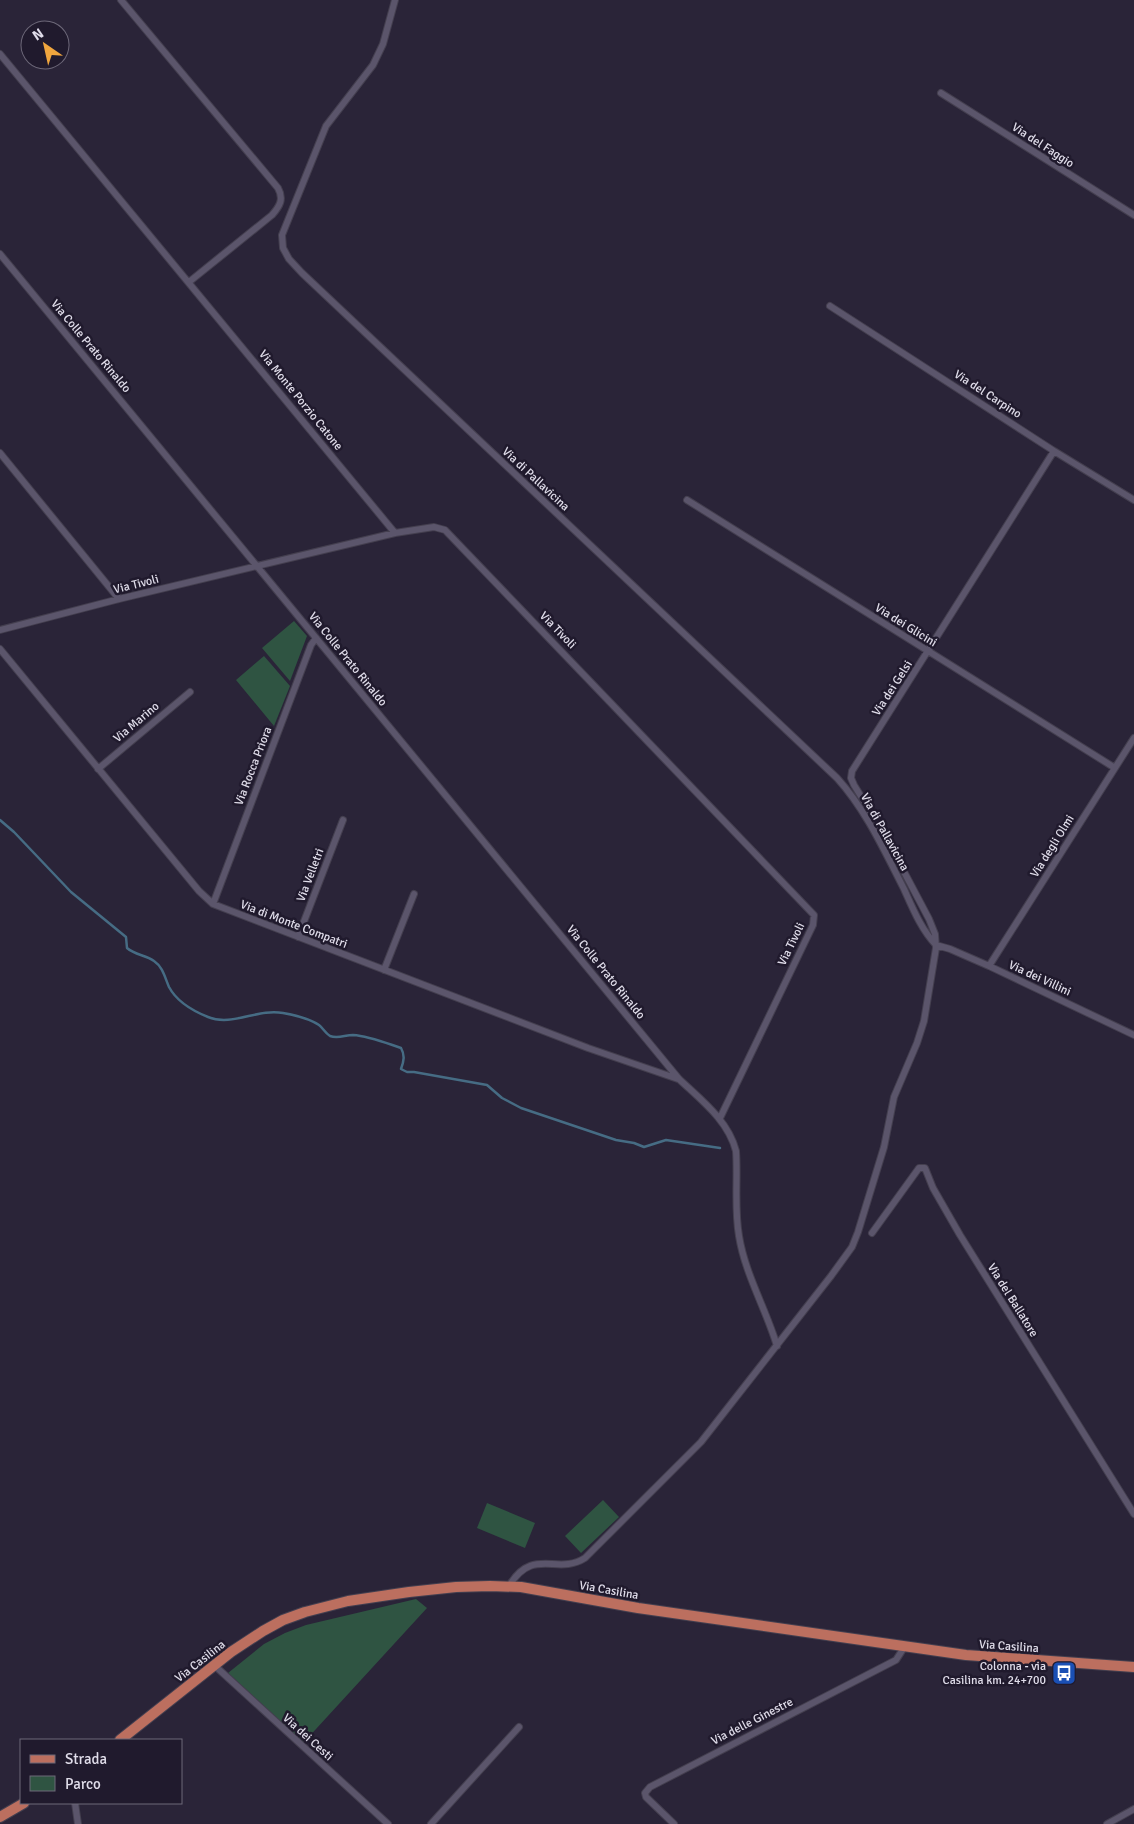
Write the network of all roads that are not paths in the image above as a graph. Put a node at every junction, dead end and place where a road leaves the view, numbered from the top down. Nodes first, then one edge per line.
1 (121, 0) edge
2 (395, 0) edge
3 (0, 54) edge
4 (941, 93) dead end
5 (1134, 215) edge
6 (0, 254) edge
7 (189, 282) junction
8 (830, 306) dead end
9 (1054, 451) junction
10 (0, 453) edge
11 (687, 500) dead end
12 (1134, 500) edge
13 (395, 534) junction
14 (257, 566) junction
15 (119, 599) junction
16 (0, 630) edge
17 (316, 638) junction
18 (0, 649) edge
19 (928, 652) junction
20 (190, 692) dead end
21 (1134, 738) edge
22 (1115, 768) junction
23 (98, 769) junction
24 (343, 820) dead end
25 (414, 894) dead end
26 (213, 904) junction
27 (298, 937) junction
28 (936, 945) junction
29 (989, 966) junction
30 (384, 970) junction
31 (1134, 1035) edge
32 (679, 1079) junction
33 (720, 1118) junction
34 (872, 1233) dead end
35 (777, 1346) junction
36 (1134, 1514) edge
37 (509, 1586) junction
38 (905, 1646) junction
39 (214, 1665) junction
40 (1134, 1667) edge
41 (519, 1727) dead end
42 (121, 1739) edge
43 (22, 1804) edge
44 (75, 1804) edge
45 (1134, 1809) edge
46 (0, 1817) edge
47 (78, 1824) edge
48 (388, 1824) edge
49 (431, 1824) edge
50 (674, 1824) edge
51 (1106, 1824) edge

1 - 7 street
2 - 28 street, Via di Pallavicina
3 - 7 street, Via Monte Porzio Catone
4 - 5 street, Via del Faggio
6 - 14 street, Via Colle Prato Rinaldo
7 - 13 street, Via Monte Porzio Catone
8 - 9 street, Via del Carpino
9 - 12 street, Via del Carpino
9 - 19 street, Via dei Gelsi
10 - 15 street
11 - 19 street, Via dei Glicini
13 - 14 street, Via Tivoli
13 - 33 street, Via Tivoli
14 - 15 street, Via Tivoli
14 - 17 street, Via Colle Prato Rinaldo
15 - 16 street, Via Tivoli
17 - 26 street, Via Rocca Priora
17 - 32 street, Via Colle Prato Rinaldo
18 - 23 street, Via di Monte Compatri
19 - 22 street, Via dei Glicini
19 - 28 street, Via dei Gelsi
20 - 23 street, Via Marino
21 - 22 street, Via degli Olmi
22 - 29 street, Via degli Olmi
23 - 26 street, Via di Monte Compatri
24 - 27 street, Via Velletri
25 - 30 street
26 - 27 street, Via di Monte Compatri
27 - 30 street, Via di Monte Compatri
28 - 29 street, Via dei Villini
28 - 35 street
29 - 31 street, Via dei Villini
30 - 32 street, Via di Monte Compatri
32 - 33 street, Via Colle Prato Rinaldo
33 - 35 street, Via Colle Prato Rinaldo
34 - 36 street, Via del Ballatore
35 - 37 street
37 - 38 main road, Via Casilina
37 - 39 main road, Via Casilina
38 - 40 main road, Via Casilina
38 - 50 street, Via delle Ginestre
39 - 42 main road, Via Casilina
39 - 48 street, Via dei Cesti
41 - 49 street
43 - 46 main road
44 - 47 street
45 - 51 street

